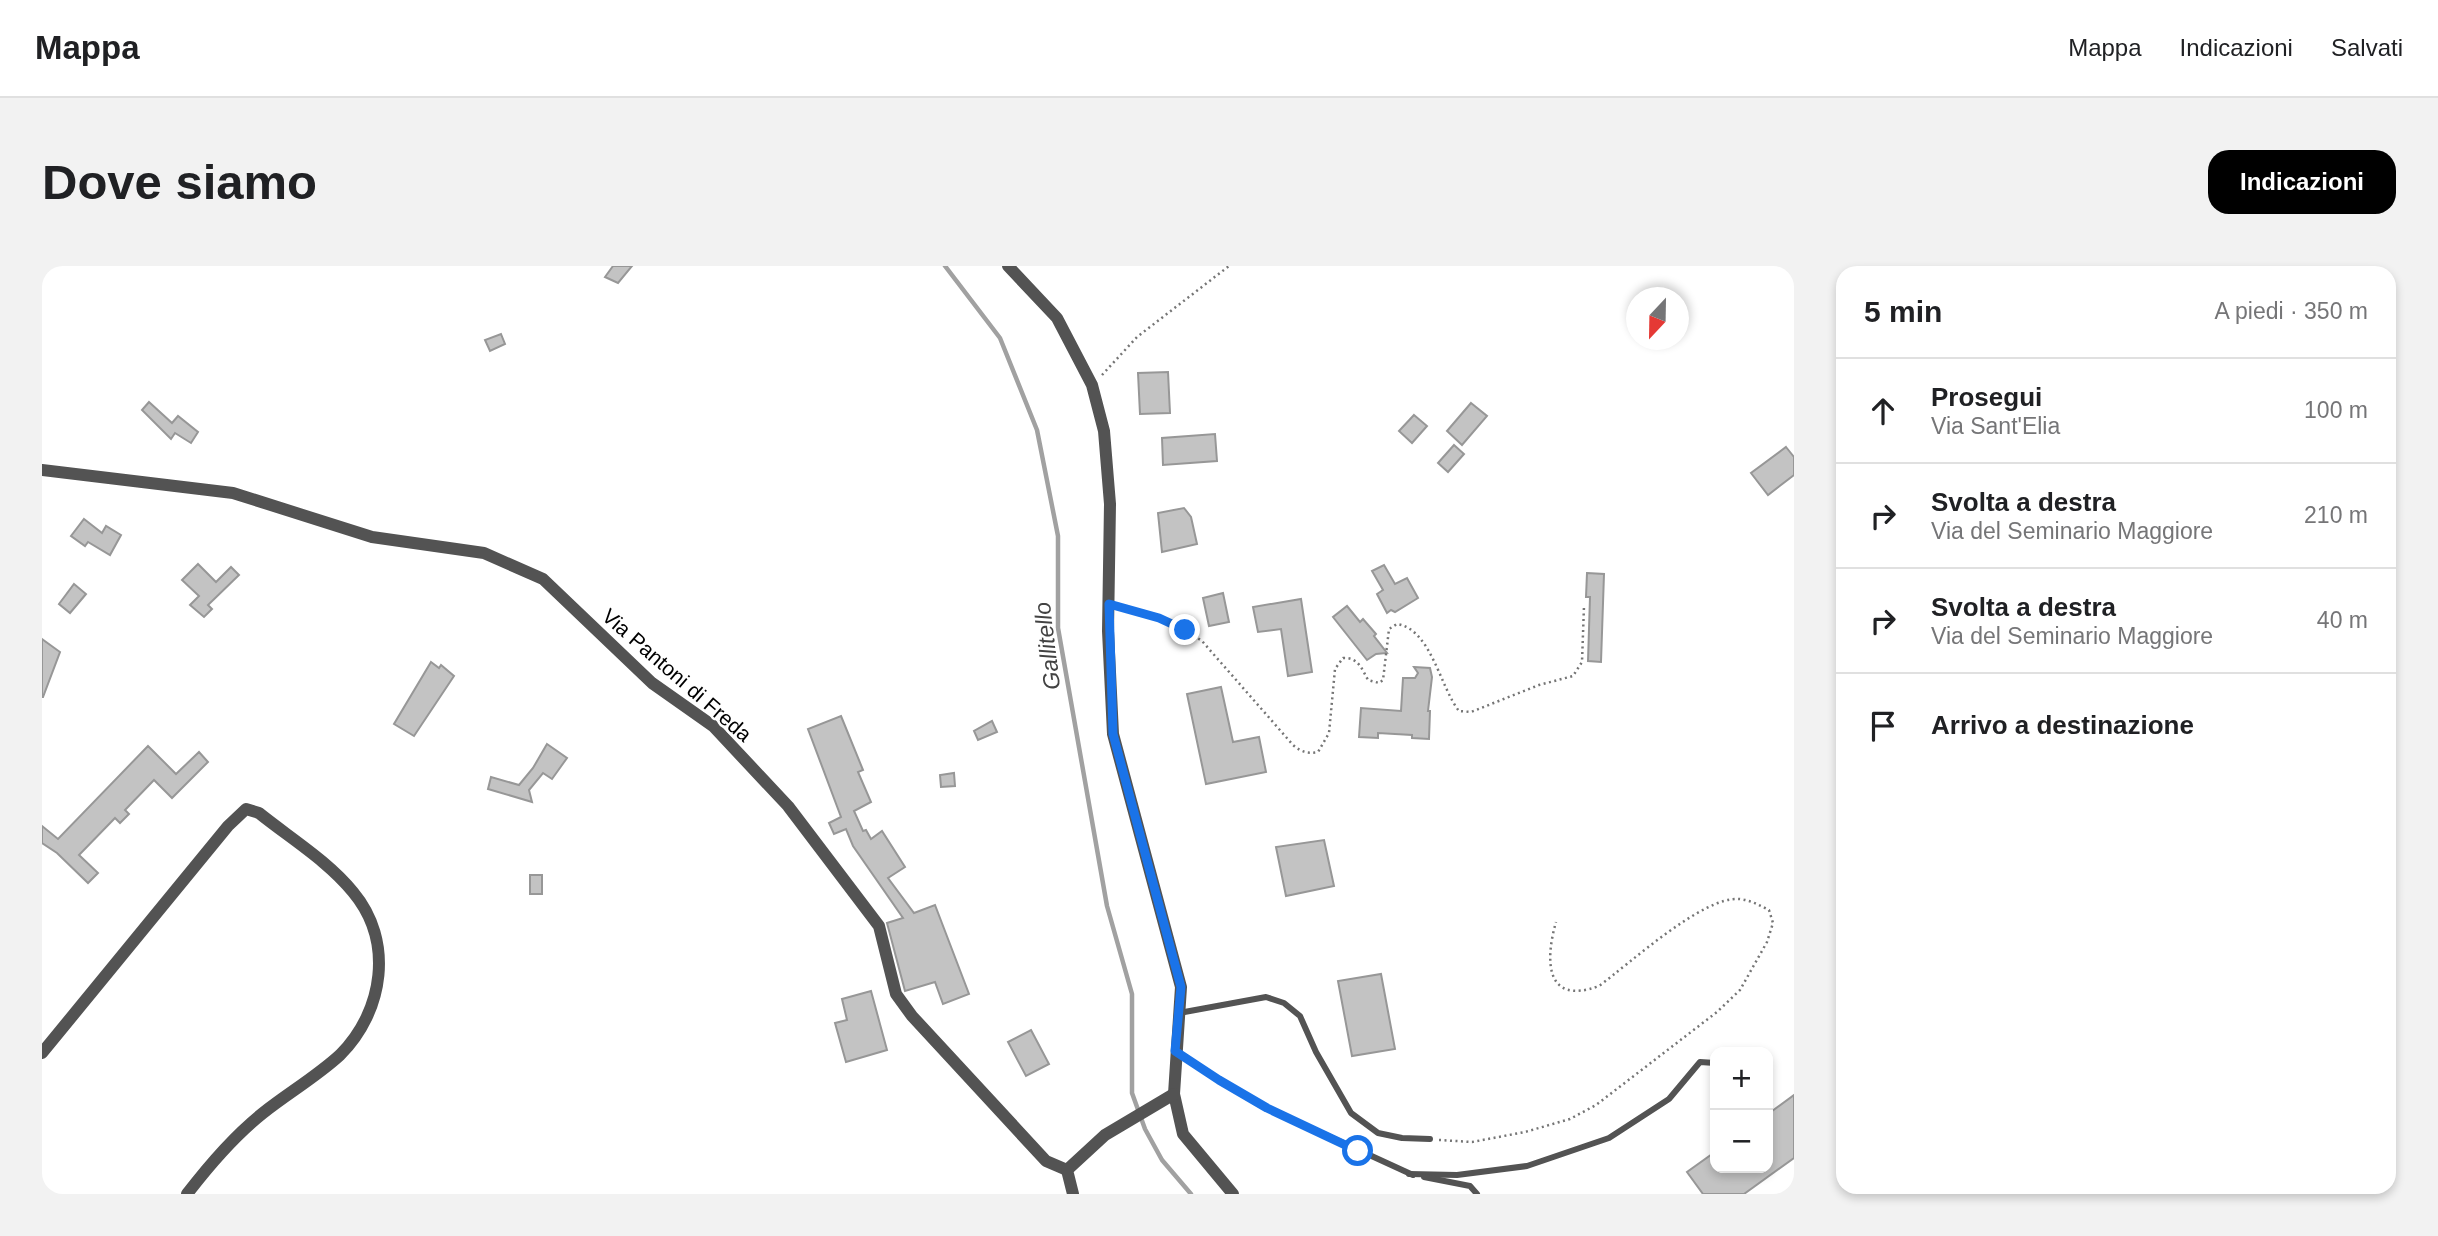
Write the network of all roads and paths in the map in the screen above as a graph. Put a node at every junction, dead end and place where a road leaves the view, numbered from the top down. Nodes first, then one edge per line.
1 (1009, 266) edge
2 (1229, 266) edge
3 (1092, 386) junction
4 (42, 470) edge
5 (1109, 604) junction
6 (1584, 607) dead end
7 (1556, 922) dead end
8 (1179, 1013) junction
9 (1175, 1051) junction
10 (42, 1053) edge
11 (1710, 1063) edge
12 (1170, 1097) junction
13 (1430, 1139) joint
14 (1067, 1170) junction
15 (1409, 1174) junction
16 (187, 1194) edge
17 (1073, 1194) edge
18 (1233, 1194) edge
19 (1477, 1194) edge

1 - 3 street
2 - 3 path
3 - 5 street
4 - 14 street, Via Pantoni di Freda
5 - 6 path
5 - 8 street
7 - 13 path
8 - 9 street
8 - 13 lane
9 - 12 street
9 - 15 lane
10 - 16 street
11 - 15 lane
12 - 14 street
12 - 18 street
14 - 17 street
15 - 19 lane

